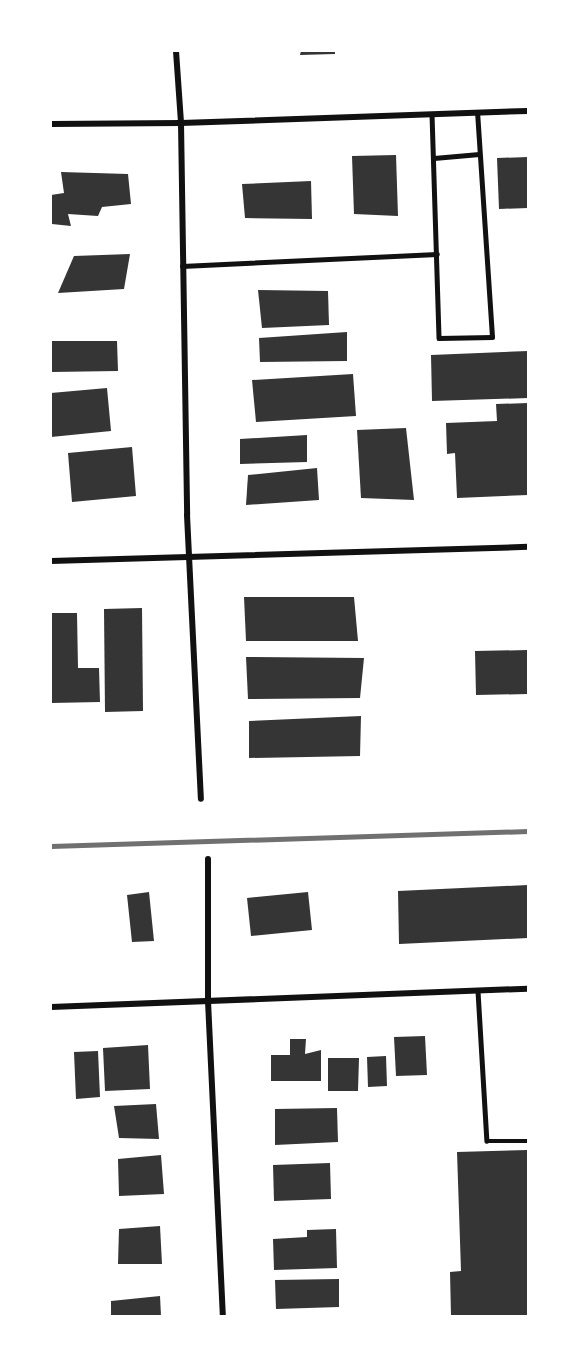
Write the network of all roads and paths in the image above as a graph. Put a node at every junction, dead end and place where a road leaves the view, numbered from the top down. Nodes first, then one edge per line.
1 (176, 51) edge
2 (528, 111) edge
3 (477, 113) junction
4 (432, 114) junction
5 (180, 123) junction
6 (51, 124) edge
7 (479, 154) junction
8 (434, 158) junction
9 (437, 255) junction
10 (182, 266) junction
11 (528, 547) edge
12 (190, 558) junction
13 (51, 561) edge
14 (201, 799) dead end
15 (208, 859) dead end
16 (528, 989) edge
17 (478, 990) junction
18 (208, 1001) junction
19 (51, 1007) edge
20 (528, 1141) edge
21 (223, 1316) edge

1 - 5 street
2 - 3 street
3 - 4 street
3 - 7 lane
4 - 5 street
4 - 8 lane
5 - 6 street
5 - 10 street
7 - 8 lane
7 - 9 lane
8 - 9 lane
9 - 10 lane
10 - 12 street
11 - 12 street
12 - 13 street
12 - 14 street
15 - 18 street
16 - 17 street
17 - 18 street
17 - 20 lane
18 - 19 street
18 - 21 street

